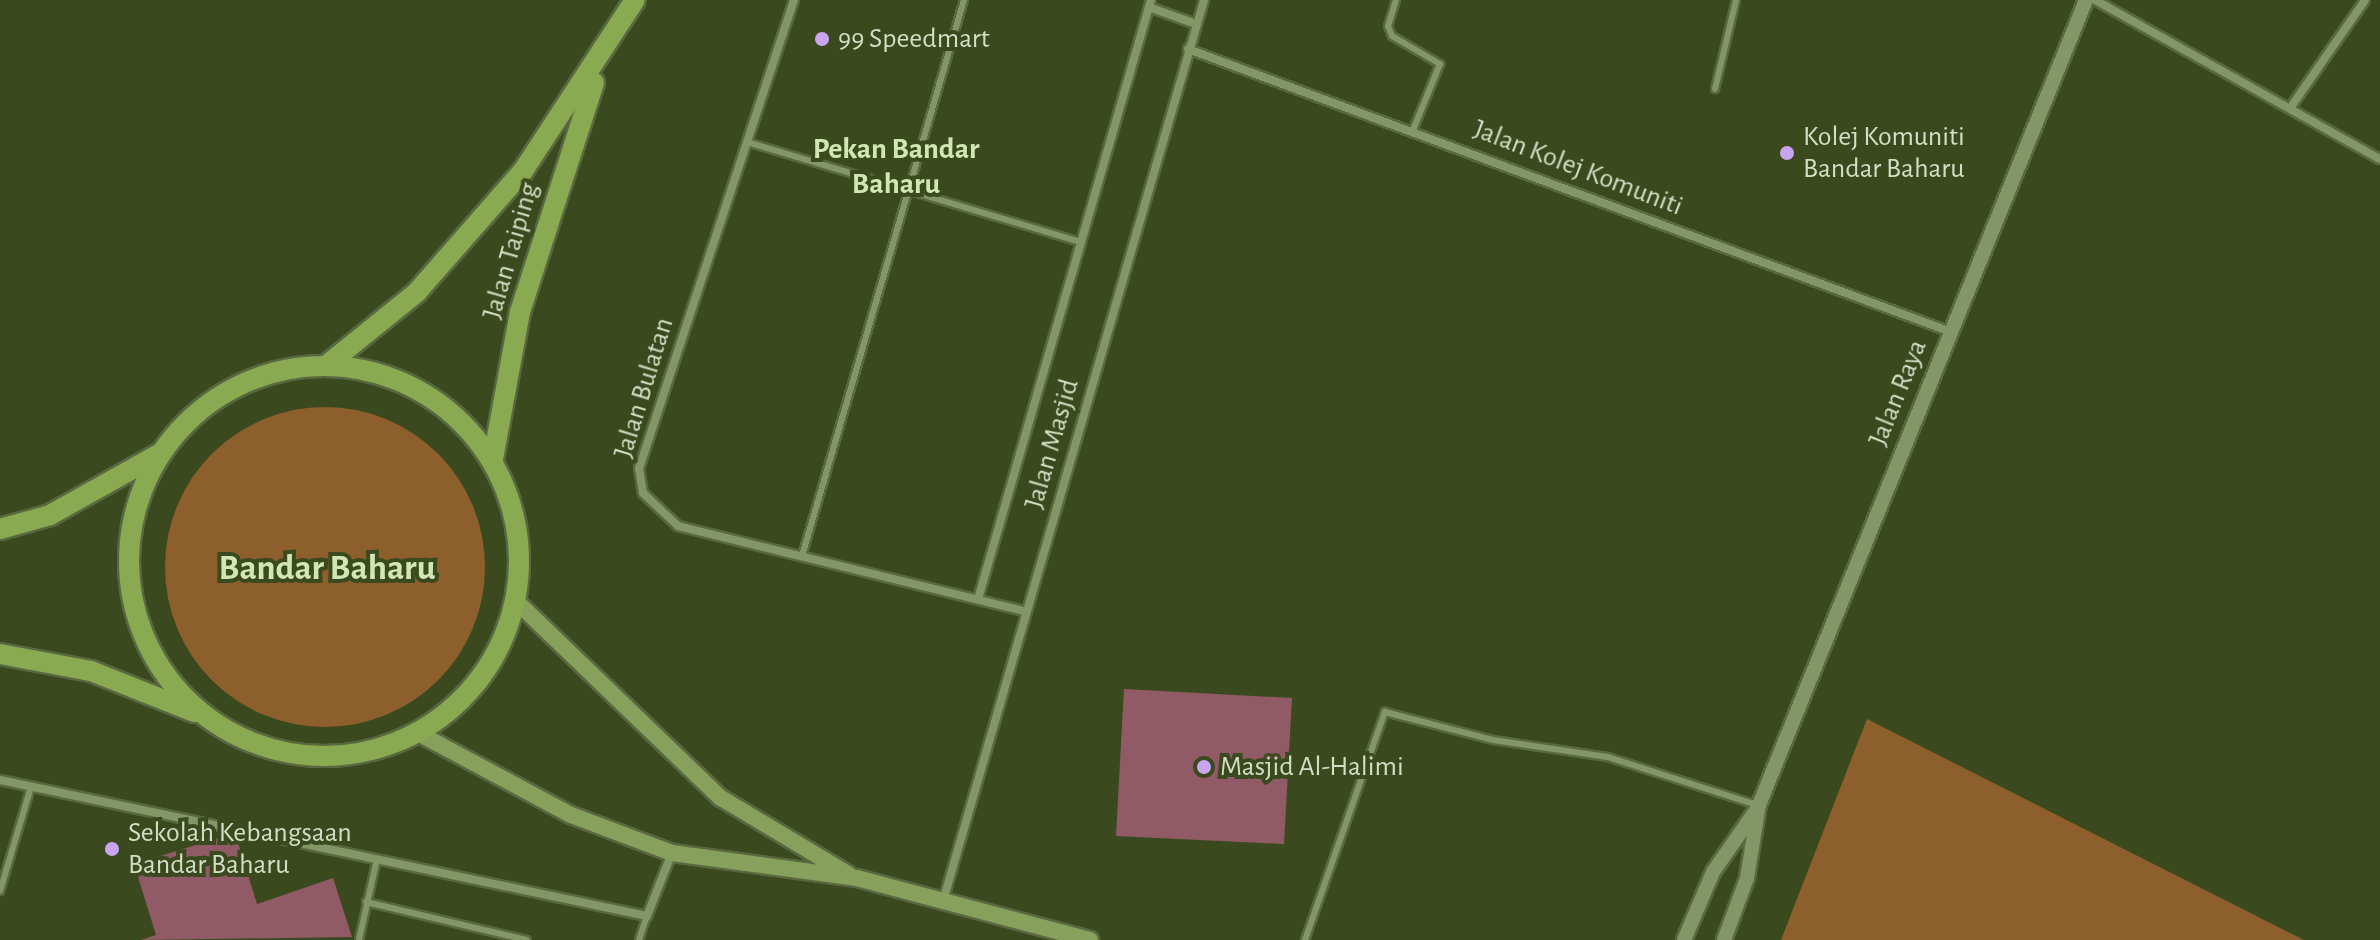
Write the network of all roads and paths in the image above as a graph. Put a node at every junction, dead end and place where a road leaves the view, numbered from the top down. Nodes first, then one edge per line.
1 (635, 0) edge
2 (794, 0) edge
3 (964, 0) edge
4 (1204, 0) edge
5 (1396, 0) edge
6 (1736, 0) edge
7 (2086, 0) edge
8 (2095, 0) edge
9 (2365, 0) edge
10 (1150, 4) edge
11 (1196, 24) junction
12 (1188, 49) junction
13 (600, 64) junction
14 (1715, 89) dead end
15 (2293, 104) junction
16 (1413, 130) junction
17 (747, 142) junction
18 (2380, 159) edge
19 (909, 191) junction
20 (1081, 242) junction
21 (1951, 332) junction
22 (327, 365) junction
23 (159, 454) junction
24 (493, 459) junction
25 (0, 529) edge
26 (802, 556) junction
27 (978, 599) junction
28 (517, 602) junction
29 (1027, 612) junction
30 (0, 654) edge
31 (201, 715) junction
32 (418, 733) junction
33 (0, 780) edge
34 (31, 787) junction
35 (1759, 805) junction
36 (672, 853) junction
37 (377, 859) junction
38 (857, 878) junction
39 (0, 891) edge
40 (943, 901) junction
41 (366, 902) junction
42 (647, 916) junction
43 (491, 936) edge
44 (359, 940) edge
45 (527, 940) edge
46 (639, 940) edge
47 (1090, 940) edge
48 (1305, 940) edge
49 (1684, 940) edge
50 (1724, 940) edge

1 - 13 main road, Jalan Taiping
2 - 17 street, Jalan Bulatan
3 - 19 lane
4 - 11 street, Jalan Masjid
5 - 16 lane
6 - 14 lane
7 - 21 street, Jalan Raya
8 - 15 street
9 - 15 street
10 - 11 street
10 - 20 street
11 - 12 street, Jalan Masjid
12 - 16 street, Jalan Kolej Komuniti
12 - 29 street, Jalan Masjid
13 - 22 main road, Jalan Taiping
13 - 24 main road, Jalan Taiping
15 - 18 street
16 - 21 street, Jalan Kolej Komuniti
17 - 19 lane
17 - 26 street, Jalan Bulatan
19 - 20 lane
19 - 26 lane
20 - 27 street
21 - 35 street, Jalan Raya
22 - 23 main road
22 - 24 main road
23 - 25 main road
23 - 31 main road
24 - 28 main road
26 - 27 street, Jalan Bulatan
27 - 29 street, Jalan Bulatan
28 - 32 main road
28 - 38 main road
29 - 40 street, Jalan Masjid
30 - 31 main road
31 - 32 main road
32 - 36 main road
33 - 34 street
34 - 37 street
34 - 39 lane
35 - 48 lane
35 - 49 street, Jalan Raya
35 - 50 street, Jalan Raya
36 - 38 main road
36 - 42 street
37 - 41 lane
37 - 42 street
38 - 40 main road
40 - 47 main road
41 - 43 lane
41 - 44 lane
42 - 46 lane
43 - 45 lane

